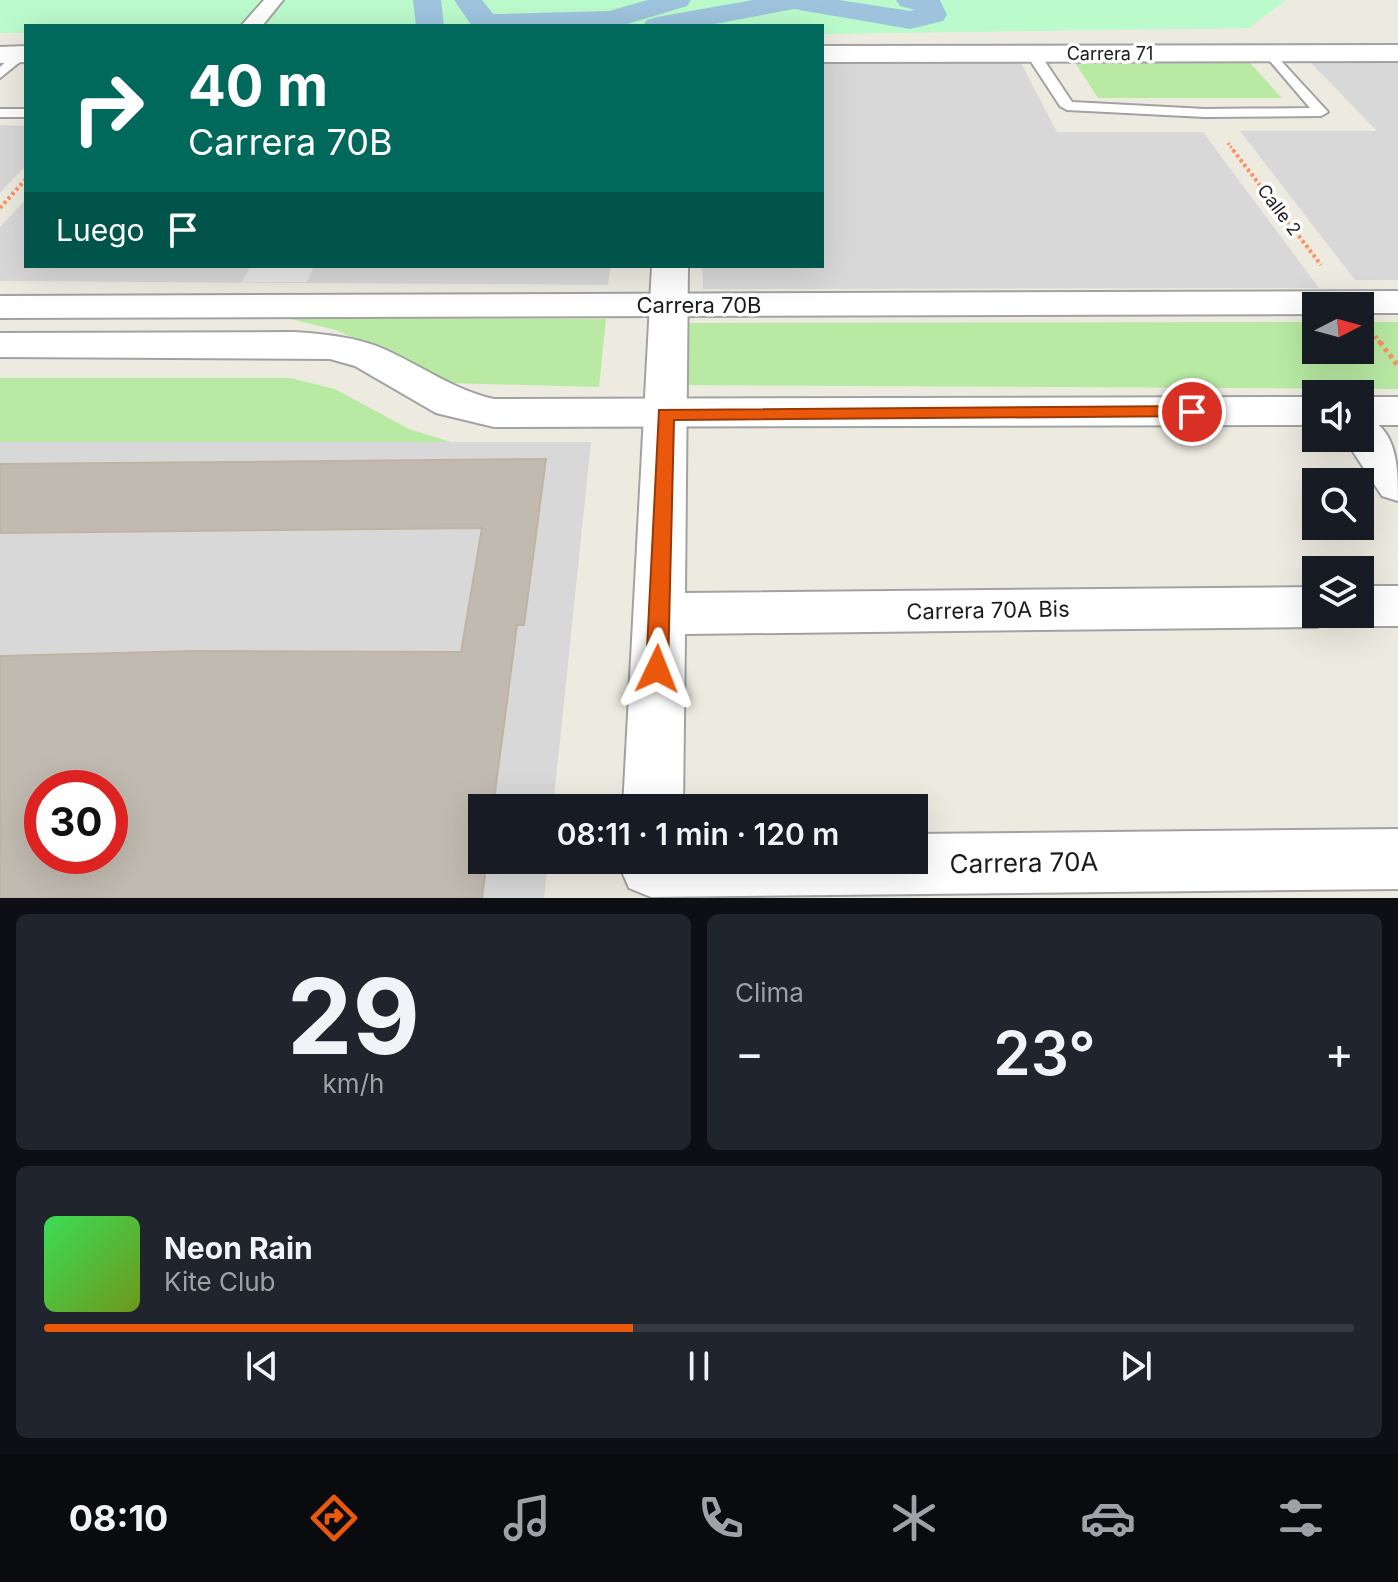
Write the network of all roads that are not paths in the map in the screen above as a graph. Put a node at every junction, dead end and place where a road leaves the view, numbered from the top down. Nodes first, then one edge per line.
1 (274, 0) edge
2 (253, 24) edge
3 (1398, 53) edge
4 (16, 54) edge
5 (824, 54) edge
6 (1033, 54) junction
7 (1271, 54) junction
8 (0, 74) edge
9 (0, 113) edge
10 (24, 113) edge
11 (669, 286) edge
12 (1398, 302) edge
13 (0, 307) edge
14 (0, 345) edge
15 (1302, 411) edge
16 (1374, 411) edge
17 (1398, 411) edge
18 (666, 414) junction
19 (1374, 450) edge
20 (1398, 485) edge
21 (1374, 606) edge
22 (1398, 606) edge
23 (1302, 607) edge
24 (659, 614) junction
25 (653, 794) edge
26 (928, 858) edge
27 (1398, 859) edge

1 - 2 street
3 - 7 street, Carrera 71
4 - 8 lane
5 - 6 street, Carrera 71
6 - 7 street, Carrera 71
6 - 7 lane
9 - 10 lane
11 - 12 street, Carrera 70B
11 - 13 street, Carrera 70B
11 - 18 street
14 - 18 street
15 - 18 street
16 - 17 street
18 - 24 street
19 - 20 street
21 - 22 street
23 - 24 street, Carrera 70A Bis
24 - 25 street
26 - 27 street, Carrera 70A

